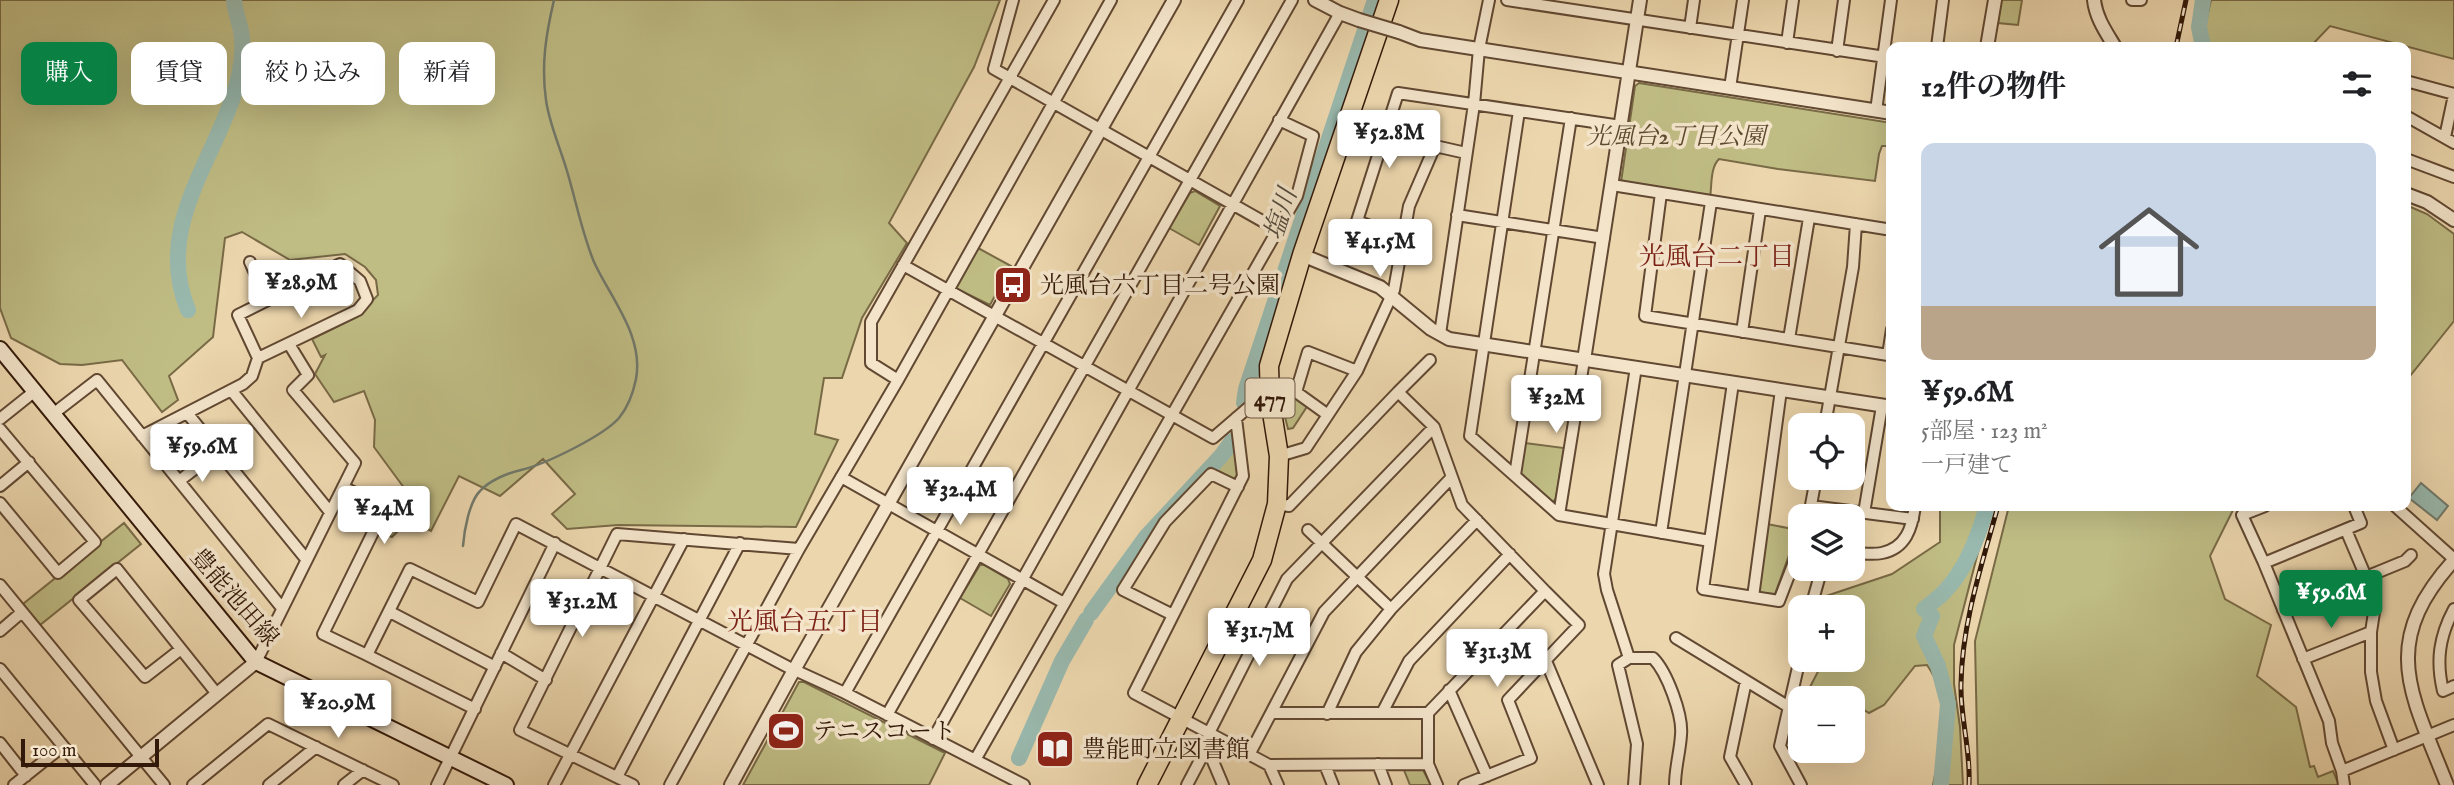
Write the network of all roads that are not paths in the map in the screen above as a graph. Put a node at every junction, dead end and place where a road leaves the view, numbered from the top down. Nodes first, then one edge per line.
1 (1013, 0) edge
2 (1054, 0) edge
3 (1111, 0) edge
4 (1174, 0) edge
5 (1238, 0) edge
6 (1292, 0) edge
7 (1315, 0) edge
8 (1389, 0) edge
9 (1489, 0) edge
10 (1507, 0) edge
11 (1588, 0) edge
12 (1640, 0) edge
13 (1694, 0) edge
14 (1743, 0) edge
15 (1793, 0) edge
16 (1844, 0) edge
17 (1891, 0) edge
18 (1943, 0) edge
19 (1995, 0) edge
20 (2094, 0) edge
21 (2132, 0) edge
22 (2141, 0) edge
23 (1537, 2) edge
24 (1586, 12) junction
25 (1340, 13) junction
26 (1637, 20) junction
27 (1690, 28) junction
28 (1738, 36) junction
29 (1888, 42) edge
30 (1938, 42) edge
31 (1988, 42) edge
32 (2112, 42) edge
33 (1787, 43) junction
34 (1479, 49) junction
35 (1837, 51) junction
36 (1886, 57) edge
37 (1886, 62) edge
38 (1628, 72) junction
39 (1010, 78) junction
40 (2411, 82) edge
41 (1730, 88) junction
42 (2454, 95) edge
43 (1054, 103) junction
44 (1474, 104) junction
45 (1519, 111) junction
46 (1876, 111) junction
47 (1886, 112) edge
48 (1571, 118) junction
49 (2411, 119) edge
50 (1279, 120) junction
51 (1621, 126) junction
52 (1100, 129) junction
53 (2450, 140) edge
54 (1466, 153) junction
55 (1149, 157) junction
56 (2411, 160) edge
57 (2454, 177) edge
58 (1190, 181) junction
59 (1612, 185) junction
60 (1661, 193) junction
61 (2411, 196) edge
62 (1711, 202) junction
63 (1232, 204) junction
64 (1760, 210) junction
65 (1457, 215) junction
66 (1809, 218) junction
67 (2454, 220) edge
68 (1503, 222) junction
69 (1856, 225) junction
70 (1886, 229) edge
71 (1278, 230) junction
72 (1554, 230) junction
73 (1402, 238) junction
74 (1604, 238) junction
75 (1302, 255) junction
76 (250, 262) dead end
77 (903, 265) junction
78 (948, 290) junction
79 (1392, 296) junction
80 (267, 300) junction
81 (995, 316) junction
82 (1693, 324) junction
83 (1742, 332) junction
84 (1440, 334) junction
85 (1789, 339) junction
86 (1043, 343) junction
87 (289, 344) junction
88 (1484, 344) junction
89 (1839, 347) junction
90 (0, 349) edge
91 (1534, 353) junction
92 (1886, 355) edge
93 (258, 358) junction
94 (1430, 360) dead end
95 (1584, 360) junction
96 (1085, 367) junction
97 (1636, 368) junction
98 (1357, 371) junction
99 (1685, 375) junction
100 (898, 380) junction
101 (1733, 383) junction
102 (232, 390) junction
103 (1128, 390) junction
104 (1781, 390) junction
105 (35, 391) junction
106 (1398, 392) junction
107 (1830, 397) junction
108 (1270, 400) junction
109 (1886, 406) edge
110 (1886, 411) edge
111 (187, 413) junction
112 (1827, 413) edge
113 (53, 414) junction
114 (1172, 415) junction
115 (1328, 415) junction
116 (1236, 418) junction
117 (0, 419) edge
118 (1434, 427) junction
119 (0, 429) edge
120 (142, 436) junction
121 (218, 451) junction
122 (1279, 456) junction
123 (29, 462) junction
124 (1515, 475) junction
125 (841, 478) junction
126 (1451, 478) junction
127 (179, 481) junction
128 (0, 486) edge
129 (1238, 487) junction
130 (343, 488) junction
131 (0, 503) edge
132 (1277, 503) junction
133 (888, 504) junction
134 (1865, 508) edge
135 (1914, 511) edge
136 (2252, 511) edge
137 (2356, 511) edge
138 (2401, 511) edge
139 (330, 512) junction
140 (1865, 513) edge
141 (1559, 515) junction
142 (1913, 519) junction
143 (1477, 520) junction
144 (1612, 524) junction
145 (1308, 530) dead end
146 (2346, 530) junction
147 (937, 531) junction
148 (1661, 533) junction
149 (684, 539) junction
150 (1710, 541) junction
151 (1322, 542) junction
152 (555, 543) junction
153 (740, 543) junction
154 (799, 549) junction
155 (1510, 554) junction
156 (1865, 554) edge
157 (978, 555) junction
158 (2410, 555) dead end
159 (306, 559) junction
160 (2454, 559) edge
161 (2264, 564) junction
162 (599, 567) junction
163 (1357, 577) junction
164 (2366, 577) junction
165 (1788, 578) edge
166 (1022, 580) junction
167 (0, 585) edge
168 (1545, 591) junction
169 (654, 596) junction
170 (1753, 597) junction
171 (1064, 603) junction
172 (282, 608) junction
173 (1391, 609) junction
174 (2454, 609) edge
175 (2283, 610) junction
176 (22, 612) junction
177 (390, 612) junction
178 (1173, 615) junction
179 (700, 619) junction
180 (0, 631) edge
181 (2371, 632) junction
182 (1676, 638) dead end
183 (746, 644) junction
184 (181, 649) junction
185 (501, 653) junction
186 (367, 655) junction
187 (1629, 659) junction
188 (2303, 659) junction
189 (1546, 661) junction
190 (256, 662) junction
191 (495, 667) junction
192 (0, 669) edge
193 (793, 670) junction
194 (546, 680) junction
195 (1746, 681) junction
196 (2454, 687) edge
197 (1450, 690) junction
198 (217, 694) junction
199 (845, 694) junction
200 (1788, 706) edge
201 (475, 709) junction
202 (1788, 711) edge
203 (1271, 713) junction
204 (1382, 713) junction
205 (1428, 713) junction
206 (1327, 714) junction
207 (887, 715) junction
208 (1181, 719) junction
209 (2454, 725) edge
210 (1209, 733) junction
211 (2426, 736) junction
212 (933, 738) junction
213 (0, 743) edge
214 (63, 746) junction
215 (316, 747) junction
216 (1207, 747) junction
217 (2394, 750) junction
218 (570, 754) junction
219 (1249, 755) junction
220 (141, 757) junction
221 (451, 758) junction
222 (975, 760) junction
223 (1788, 761) edge
224 (1789, 763) edge
225 (1378, 764) junction
226 (1428, 764) junction
227 (1269, 765) junction
228 (1325, 765) junction
229 (363, 770) junction
230 (2342, 771) junction
231 (26, 775) junction
232 (1487, 776) junction
233 (617, 777) junction
234 (15, 785) edge
235 (95, 785) edge
236 (107, 785) edge
237 (164, 785) edge
238 (194, 785) edge
239 (269, 785) edge
240 (344, 785) edge
241 (393, 785) edge
242 (437, 785) edge
243 (506, 785) edge
244 (554, 785) edge
245 (633, 785) edge
246 (670, 785) edge
247 (732, 785) edge
248 (1024, 785) edge
249 (1147, 785) edge
250 (1187, 785) edge
251 (1223, 785) edge
252 (1278, 785) edge
253 (1334, 785) edge
254 (1386, 785) edge
255 (1437, 785) edge
256 (1464, 785) edge
257 (1597, 785) edge
258 (1634, 785) edge
259 (1675, 785) edge
260 (1746, 785) edge
261 (1801, 785) edge
262 (2344, 785) edge
263 (2447, 785) edge

1 - 39 street
2 - 39 street
3 - 43 street
4 - 52 street
5 - 55 street
6 - 58 street
7 - 25 street
8 - 75 highway, 477
9 - 34 street
10 - 23 street
11 - 24 street
12 - 26 street
13 - 27 street
14 - 28 street
15 - 33 street
16 - 35 street
17 - 29 street
18 - 30 street
19 - 31 street
20 - 32 street
21 - 22 street
23 - 24 street
24 - 26 street
25 - 34 street, bridge
25 - 50 street
26 - 27 street
26 - 38 street
27 - 28 street
28 - 33 street
28 - 41 street
33 - 35 street
34 - 38 street
34 - 44 street
35 - 36 street
37 - 46 street
38 - 41 street
38 - 51 street
39 - 43 street
39 - 77 street
40 - 42 street
41 - 46 street
42 - 53 street
43 - 52 street
43 - 78 street
44 - 45 street
44 - 54 street
44 - 73 street
45 - 48 street
45 - 68 street
46 - 47 street
48 - 51 street
48 - 72 street
49 - 53 street
50 - 63 street
50 - 71 street
51 - 59 street
52 - 55 street
52 - 81 street
54 - 65 street
54 - 73 street
55 - 58 street
55 - 86 street
56 - 57 street
58 - 63 street
58 - 96 street
59 - 60 street
59 - 74 street
60 - 62 street
60 - 82 street
61 - 67 street
62 - 64 street
62 - 82 street
63 - 71 street
63 - 103 street
64 - 66 street
64 - 83 street
65 - 68 street
65 - 84 street
66 - 69 street
66 - 85 street
68 - 72 street
68 - 88 street
69 - 70 street
69 - 89 street
71 - 114 street
72 - 74 street
72 - 91 street
73 - 79 street
74 - 95 street
75 - 79 street
75 - 108 highway, 477
76 - 80 street
77 - 78 street
77 - 100 street
78 - 81 street
78 - 100 street
79 - 84 street
79 - 98 street
80 - 87 street
80 - 93 street
81 - 86 street
81 - 133 street
82 - 83 street
82 - 99 street
83 - 85 street
84 - 88 street
85 - 89 street
86 - 96 street
86 - 147 street
87 - 93 street
87 - 130 street
88 - 91 street
88 - 124 street
89 - 92 street
89 - 107 street
90 - 105 main road, 豊能池田線
91 - 95 street
91 - 124 street
93 - 102 street
94 - 106 street
95 - 97 street
95 - 141 street
96 - 103 street
96 - 157 street
97 - 99 street
97 - 144 street
98 - 115 street
98 - 115 street
99 - 101 street
99 - 148 street
100 - 125 street
101 - 104 street
101 - 150 street
102 - 111 street
102 - 139 street
103 - 114 street
103 - 166 street
104 - 107 street
104 - 170 street
105 - 113 main road, 豊能池田線
105 - 117 street
106 - 118 street
106 - 132 street
107 - 109 street
107 - 112 street
108 - 116 street
108 - 122 highway, 477
110 - 134 street
111 - 120 street
111 - 121 street
113 - 120 street
113 - 190 main road, 豊能池田線
114 - 116 street
114 - 171 street
115 - 122 street
116 - 129 street
118 - 126 street
118 - 151 street
119 - 123 street
120 - 127 street
121 - 127 street
121 - 159 street
122 - 132 highway, 477
123 - 128 street
123 - 131 street
124 - 141 street
125 - 133 street
125 - 154 street
126 - 143 street
126 - 163 street
127 - 172 street
129 - 178 street
129 - 178 street
130 - 139 street
130 - 186 street
132 - 208 highway, 477
133 - 147 street
133 - 193 street
135 - 142 street
136 - 161 street
137 - 146 street
138 - 160 street
139 - 159 street
140 - 142 street
141 - 144 street
142 - 156 street
143 - 155 street
143 - 173 street
144 - 148 street
144 - 187 street
145 - 151 street
146 - 161 street
146 - 164 street
147 - 157 street
147 - 199 street
148 - 150 street
149 - 153 street
149 - 162 street
149 - 169 street
150 - 170 street
151 - 163 street
151 - 210 street
152 - 162 street
152 - 177 street
152 - 185 street
153 - 154 street
153 - 179 street
154 - 183 street
155 - 168 street
155 - 204 street
157 - 166 street
157 - 207 street
158 - 164 street
159 - 172 street
160 - 211 street
161 - 175 street
162 - 169 street
162 - 194 street
163 - 173 street
163 - 203 street
164 - 175 street
164 - 181 street
165 - 170 street
166 - 171 street
166 - 212 street
167 - 176 street
168 - 189 street
168 - 197 street
169 - 179 street
169 - 218 street
171 - 222 street
172 - 190 street
173 - 206 street
174 - 196 street
175 - 188 street
176 - 180 street
176 - 220 street
177 - 186 street
177 - 191 street
178 - 208 street
179 - 183 street
179 - 233 street
181 - 188 street
181 - 217 street
182 - 195 street
183 - 193 street
183 - 246 street
184 - 184 street
184 - 198 street
185 - 191 street
185 - 194 street
186 - 201 street
187 - 258 street
187 - 259 street
188 - 230 street
189 - 232 street
189 - 257 street
190 - 198 street
190 - 221 main road, 豊能池田線
191 - 201 street
192 - 214 street
193 - 199 street
193 - 247 street
194 - 218 street
195 - 200 street
195 - 260 street
197 - 205 street
197 - 232 street
198 - 220 street
199 - 207 street
201 - 221 street
202 - 223 street
203 - 206 street
203 - 219 street
204 - 205 street
204 - 206 street
205 - 226 street
207 - 212 street
208 - 210 street
208 - 249 highway, 477
209 - 211 street
210 - 216 street
210 - 219 street
211 - 217 street
211 - 263 street
212 - 222 street
213 - 231 street
214 - 231 street
214 - 235 street
215 - 229 street
215 - 238 street
215 - 239 street
216 - 250 street
216 - 251 street
217 - 230 street
218 - 233 street
218 - 244 street
219 - 227 street
220 - 236 street
220 - 237 street
221 - 242 street
221 - 243 main road, 豊能池田線
222 - 248 street
224 - 261 street
225 - 226 street
225 - 228 street
225 - 254 street
226 - 255 street
227 - 228 street
227 - 252 street
228 - 253 street
229 - 240 street
229 - 241 street
230 - 262 street
231 - 234 street
232 - 256 street
233 - 245 street

